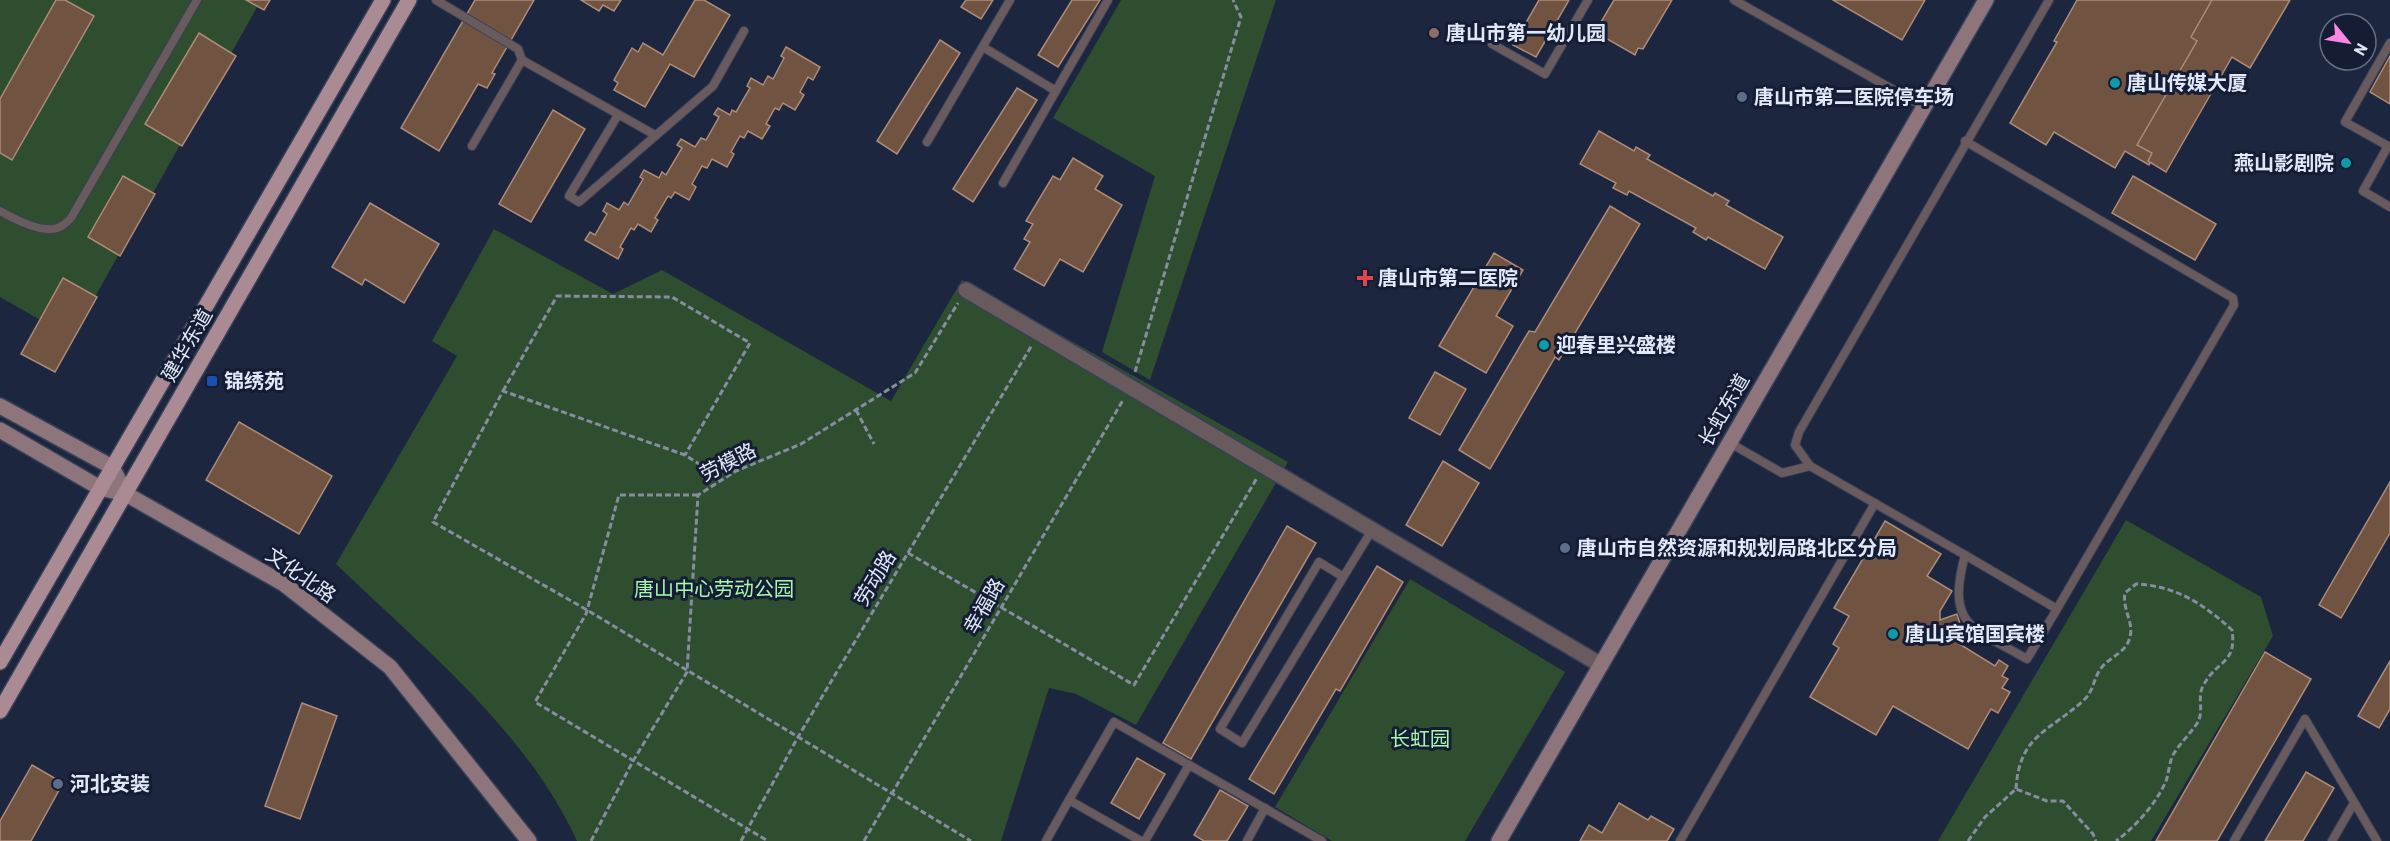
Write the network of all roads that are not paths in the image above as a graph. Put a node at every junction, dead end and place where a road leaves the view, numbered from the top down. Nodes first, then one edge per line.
1 (197, 0) edge
2 (383, 0) edge
3 (409, 0) edge
4 (436, 0) edge
5 (1010, 0) edge
6 (1108, 0) edge
7 (1588, 0) edge
8 (1734, 0) edge
9 (1986, 0) edge
10 (2049, 0) edge
11 (744, 31) dead end
12 (2390, 43) edge
13 (1492, 44) dead end
14 (983, 47) junction
15 (522, 60) junction
16 (1056, 91) junction
17 (1924, 107) junction
18 (618, 115) junction
19 (655, 135) junction
20 (1965, 141) junction
21 (927, 142) dead end
22 (472, 146) dead end
23 (1003, 183) dead end
24 (2390, 207) edge
25 (0, 211) edge
26 (966, 290) road end
27 (0, 406) edge
28 (0, 430) edge
29 (1730, 442) junction
30 (1810, 466) junction
31 (112, 467) junction
32 (100, 488) junction
33 (126, 494) junction
34 (1875, 503) junction
35 (1372, 530) junction
36 (1965, 555) junction
37 (1342, 576) junction
38 (2057, 609) junction
39 (0, 662) edge
40 (1601, 664) junction
41 (0, 711) edge
42 (1189, 765) junction
43 (1070, 800) junction
44 (2354, 803) junction
45 (1265, 808) junction
46 (529, 841) edge
47 (1046, 841) edge
48 (1143, 841) edge
49 (1247, 841) edge
50 (1322, 841) edge
51 (1499, 841) edge
52 (1680, 841) edge
53 (2234, 841) edge
54 (2332, 841) edge
55 (2377, 841) edge

1 - 25 lane
2 - 31 main road, 建华东道
3 - 33 main road, 建华东道
4 - 15 lane
5 - 14 lane
6 - 16 lane
7 - 13 lane
8 - 17 lane
9 - 17 street, 长虹东道
10 - 20 lane
11 - 19 lane
12 - 24 lane
14 - 16 lane
14 - 21 lane
15 - 18 lane
15 - 22 lane
16 - 23 lane
17 - 29 street, 长虹东道
18 - 19 lane
18 - 19 lane
20 - 30 lane
20 - 38 lane
26 - 35 street
27 - 31 street
28 - 32 street
29 - 30 lane
29 - 40 street, 长虹东道
30 - 34 lane
31 - 32 main road, 建华东道
31 - 33 street
32 - 33 street, 文化北路
32 - 39 main road, 建华东道
33 - 41 main road, 建华东道
33 - 46 street, 文化北路
34 - 36 lane
34 - 52 lane
35 - 37 lane
35 - 40 street
36 - 38 lane
36 - 38 lane
37 - 37 lane
40 - 51 street, 长虹东道
42 - 43 lane
42 - 45 lane
42 - 48 lane
43 - 47 lane
43 - 48 lane
44 - 53 lane
44 - 54 lane
44 - 55 lane
45 - 49 lane
45 - 50 lane

